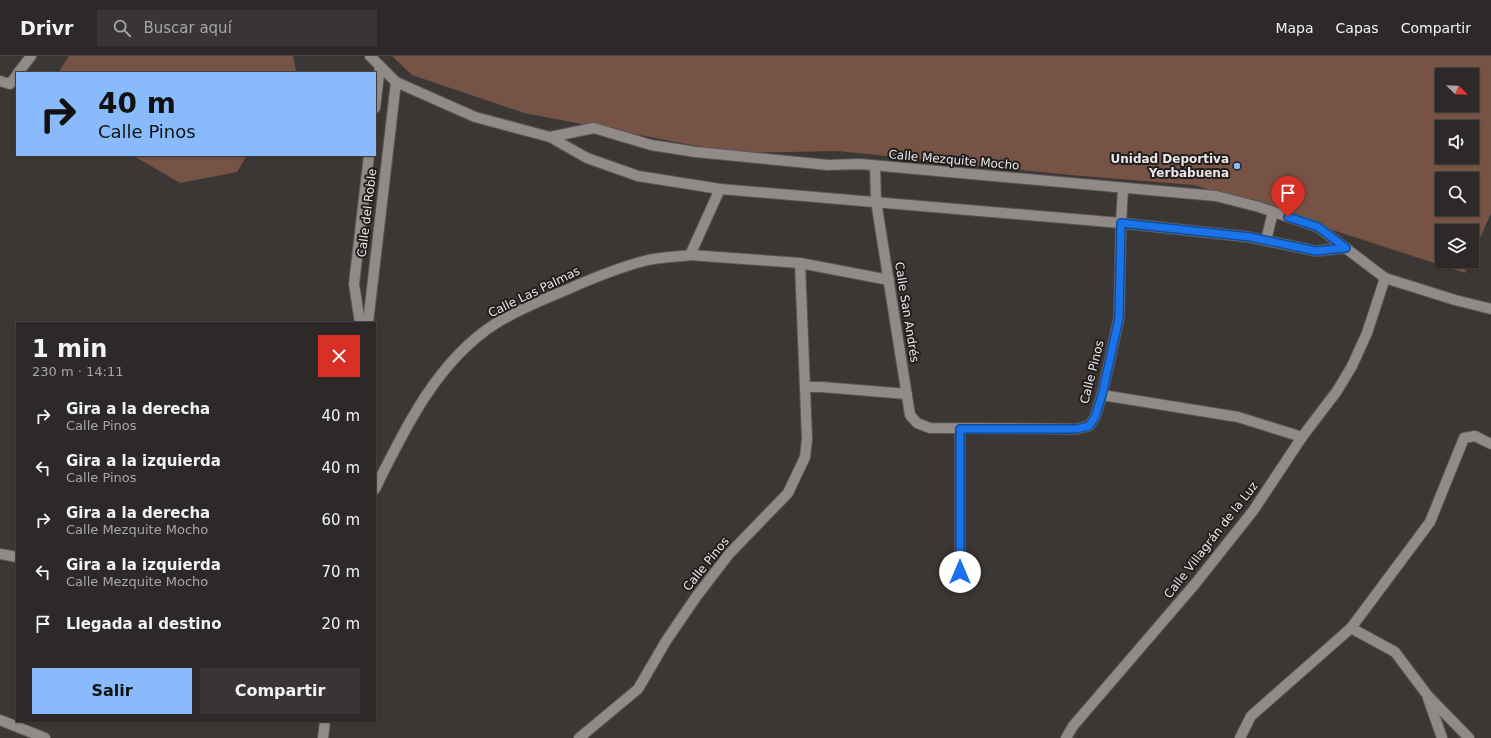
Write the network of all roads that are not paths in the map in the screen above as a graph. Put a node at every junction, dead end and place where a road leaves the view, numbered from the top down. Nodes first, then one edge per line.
1 (31, 56) edge
2 (370, 56) edge
3 (380, 66) junction
4 (19, 72) edge
5 (16, 76) edge
6 (0, 81) edge
7 (396, 82) junction
8 (376, 100) edge
9 (550, 137) junction
10 (369, 156) edge
11 (875, 166) junction
12 (1123, 188) junction
13 (720, 189) junction
14 (876, 202) junction
15 (1273, 212) junction
16 (1121, 223) junction
17 (1266, 240) junction
18 (1346, 248) junction
19 (690, 255) junction
20 (800, 263) junction
21 (1385, 278) junction
22 (889, 280) junction
23 (1491, 308) edge
24 (360, 322) edge
25 (368, 322) edge
26 (806, 388) junction
27 (907, 394) junction
28 (1102, 395) junction
29 (917, 423) joint
30 (960, 429) junction
31 (1302, 438) junction
32 (1491, 444) edge
33 (376, 487) edge
34 (0, 554) edge
35 (16, 557) edge
36 (960, 572) dead end
37 (1352, 628) junction
38 (1428, 696) junction
39 (0, 720) edge
40 (325, 722) edge
41 (45, 738) edge
42 (323, 738) edge
43 (579, 738) edge
44 (1066, 738) edge
45 (1240, 738) edge
46 (1442, 738) edge
47 (1470, 738) edge

1 - 4 street
2 - 3 street, Calle Mezquite Mocho
3 - 7 street, Calle Mezquite Mocho
3 - 8 street
5 - 6 street
7 - 9 street, Calle Mezquite Mocho
7 - 25 street, Calle del Roble
9 - 11 street, Calle Mezquite Mocho
9 - 13 street, Calle Mezquite Mocho
10 - 24 street, Calle del Roble
11 - 12 street, Calle Mezquite Mocho
11 - 14 street, Calle San Andrés
12 - 15 street, Calle Mezquite Mocho
12 - 16 street, Calle Pinos
13 - 14 street, Calle Mezquite Mocho
13 - 19 street
14 - 16 street, Calle Mezquite Mocho
14 - 22 street, Calle San Andrés
15 - 17 street
15 - 18 street, Calle Mezquite Mocho
16 - 17 street, Calle Mezquite Mocho
16 - 28 street, Calle Pinos
17 - 18 street, Calle Mezquite Mocho
18 - 21 street, Calle Mezquite Mocho
19 - 20 street, Calle Las Palmas
19 - 33 street, Calle Las Palmas
20 - 22 street, Calle Las Palmas
20 - 26 street, Calle Pinos
21 - 23 street, Calle Mezquite Mocho
21 - 31 street, Calle Villagrán de la Luz
22 - 27 street, Calle San Andrés
26 - 27 street
26 - 43 street, Calle Pinos
27 - 29 street, Calle San Andrés
28 - 30 street, Calle Pinos
28 - 31 street
29 - 30 street, Calle Pinos
30 - 36 street
31 - 44 street, Calle Villagrán de la Luz
32 - 37 street
34 - 35 street
37 - 38 street
37 - 45 street
38 - 46 street
38 - 47 street
39 - 41 street
40 - 42 street

